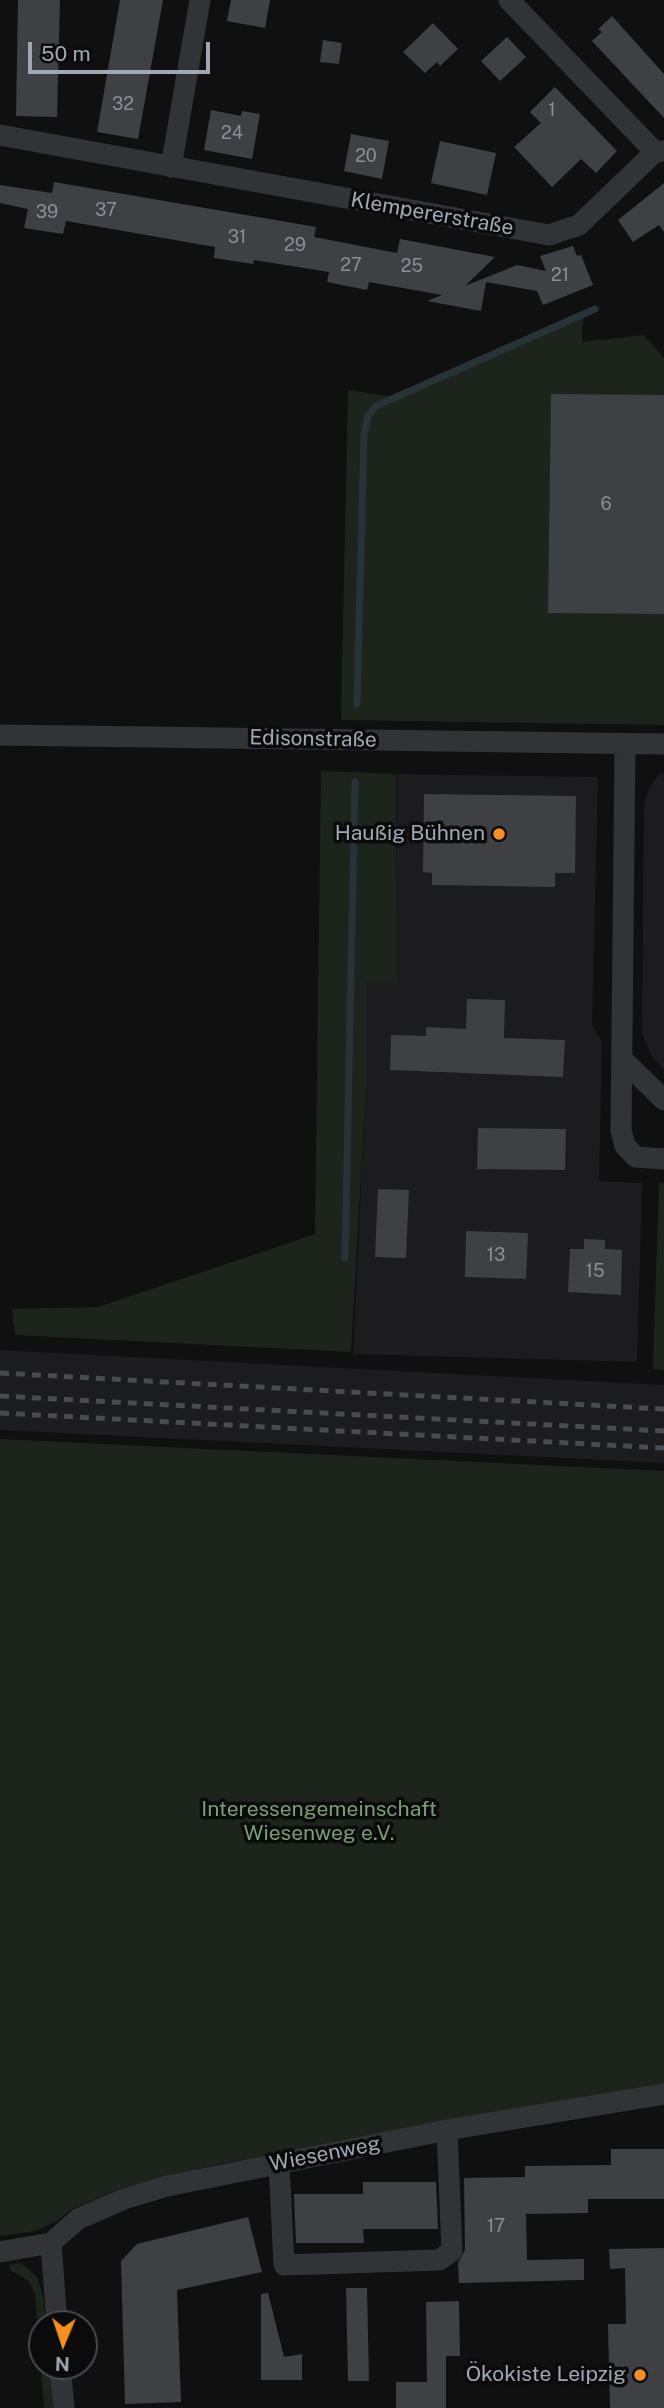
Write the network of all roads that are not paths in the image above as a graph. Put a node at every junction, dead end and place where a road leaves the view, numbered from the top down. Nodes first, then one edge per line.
1 (200, 0) edge
2 (509, 0) edge
3 (0, 135) edge
4 (659, 152) edge
5 (171, 167) junction
6 (0, 735) edge
7 (625, 744) junction
8 (664, 744) edge
9 (622, 1059) junction
10 (664, 1100) edge
11 (664, 1159) edge
12 (664, 2094) edge
13 (447, 2130) junction
14 (279, 2162) junction
15 (51, 2244) junction
16 (0, 2252) edge
17 (56, 2310) edge
18 (61, 2380) edge
19 (64, 2408) edge

1 - 5 street
2 - 4 street
3 - 5 street, Klempererstraße
4 - 5 street, Klempererstraße
6 - 7 street, Edisonstraße
7 - 8 street, Edisonstraße
7 - 9 street
9 - 10 street
9 - 11 street
12 - 13 street, Wiesenweg
13 - 14 street, Wiesenweg
13 - 14 street
14 - 15 street, Wiesenweg
15 - 16 street
15 - 17 street
18 - 19 street

